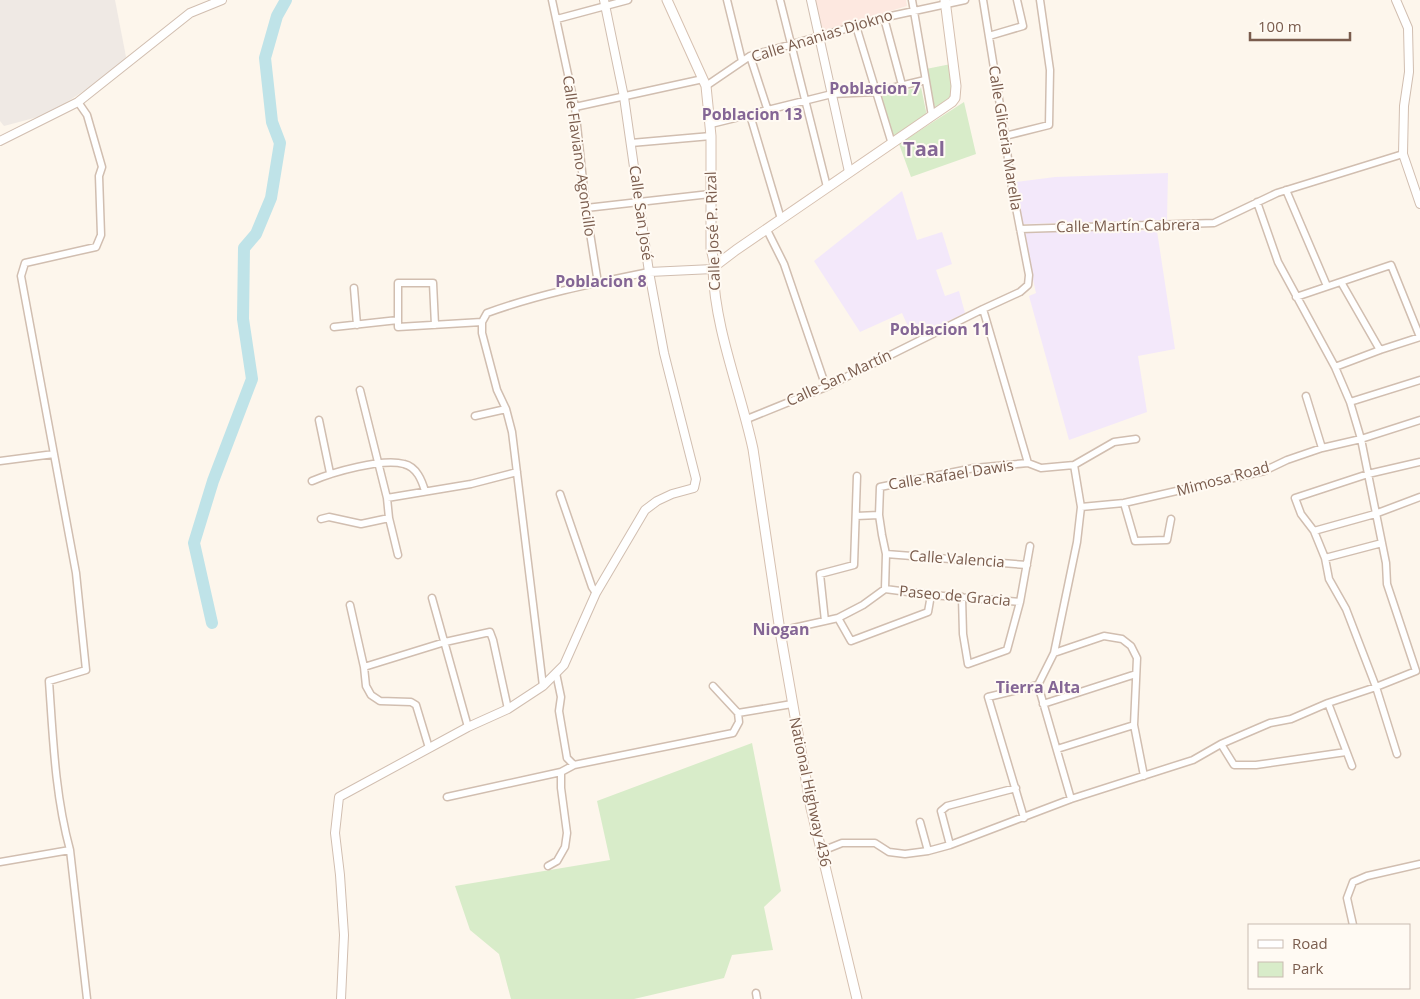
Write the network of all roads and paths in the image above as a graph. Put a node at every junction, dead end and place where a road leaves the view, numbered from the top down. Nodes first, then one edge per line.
1 (222, 0) edge
2 (552, 0) edge
3 (628, 0) edge
4 (667, 0) edge
5 (727, 0) edge
6 (780, 0) edge
7 (811, 0) edge
8 (912, 0) edge
9 (965, 0) edge
10 (983, 0) edge
11 (1017, 0) edge
12 (1040, 0) edge
13 (1396, 0) edge
14 (946, 2) edge
15 (604, 3) edge
16 (913, 10) junction
17 (884, 18) junction
18 (557, 19) junction
19 (856, 26) junction
20 (820, 36) junction
21 (989, 36) junction
22 (791, 44) junction
23 (750, 56) junction
24 (742, 61) junction
25 (925, 80) junction
26 (705, 83) junction
27 (902, 85) junction
28 (875, 92) junction
29 (832, 94) junction
30 (624, 97) junction
31 (78, 102) junction
32 (805, 102) junction
33 (575, 107) junction
34 (768, 111) junction
35 (750, 115) junction
36 (932, 116) junction
37 (711, 124) junction
38 (711, 136) junction
39 (1006, 136) junction
40 (0, 140) edge
41 (631, 142) junction
42 (892, 144) junction
43 (1403, 154) junction
44 (849, 172) junction
45 (827, 187) junction
46 (1286, 190) junction
47 (710, 194) junction
48 (1257, 202) junction
49 (639, 203) junction
50 (1420, 204) edge
51 (586, 208) junction
52 (781, 219) junction
53 (1020, 229) junction
54 (767, 230) junction
55 (714, 268) junction
56 (649, 272) junction
57 (1029, 275) joint
58 (598, 282) junction
59 (1341, 282) junction
60 (1327, 286) junction
61 (354, 288) dead end
62 (1296, 297) junction
63 (983, 309) junction
64 (398, 320) junction
65 (482, 322) junction
66 (357, 325) junction
67 (435, 325) junction
68 (334, 327) dead end
69 (1420, 337) edge
70 (1380, 350) junction
71 (1335, 367) junction
72 (1420, 380) edge
73 (826, 386) junction
74 (360, 390) dead end
75 (1306, 396) dead end
76 (1350, 402) junction
77 (506, 409) junction
78 (475, 416) dead end
79 (319, 420) dead end
80 (747, 420) junction
81 (1420, 420) edge
82 (1136, 439) dead end
83 (1361, 439) junction
84 (1322, 448) junction
85 (54, 454) junction
86 (0, 461) edge
87 (1420, 462) edge
88 (1028, 463) junction
89 (377, 464) junction
90 (1074, 465) junction
91 (518, 472) junction
92 (330, 473) junction
93 (1368, 474) junction
94 (857, 476) dead end
95 (312, 481) dead end
96 (425, 491) junction
97 (560, 494) dead end
98 (1420, 497) edge
99 (387, 498) junction
100 (1124, 503) junction
101 (1081, 507) junction
102 (1375, 514) junction
103 (880, 515) junction
104 (856, 516) junction
105 (389, 518) junction
106 (321, 519) dead end
107 (1171, 519) dead end
108 (1314, 531) junction
109 (1382, 542) junction
110 (1030, 546) dead end
111 (886, 554) junction
112 (398, 555) dead end
113 (1325, 558) junction
114 (1027, 565) junction
115 (773, 584) joint
116 (885, 589) junction
117 (596, 593) junction
118 (931, 595) junction
119 (962, 597) junction
120 (432, 598) dead end
121 (1020, 602) junction
122 (350, 605) dead end
123 (838, 618) junction
124 (826, 621) junction
125 (780, 631) junction
126 (445, 642) junction
127 (1054, 653) junction
128 (364, 667) junction
129 (556, 673) junction
130 (1136, 674) junction
131 (1038, 685) junction
132 (543, 686) junction
133 (713, 686) dead end
134 (1376, 687) junction
135 (1328, 703) junction
136 (792, 704) junction
137 (1043, 704) junction
138 (508, 709) junction
139 (738, 713) junction
140 (1134, 725) junction
141 (468, 727) junction
142 (1221, 744) junction
143 (429, 748) junction
144 (1057, 749) junction
145 (1346, 752) junction
146 (1397, 754) dead end
147 (574, 765) junction
148 (1352, 766) dead end
149 (561, 772) junction
150 (1144, 776) junction
151 (1016, 788) junction
152 (446, 797) dead end
153 (1071, 799) junction
154 (1024, 818) junction
155 (920, 822) dead end
156 (950, 845) junction
157 (70, 850) junction
158 (822, 851) junction
159 (928, 851) junction
160 (0, 862) edge
161 (1420, 864) edge
162 (548, 866) dead end
163 (1353, 924) edge
164 (87, 999) edge
165 (340, 999) edge
166 (856, 999) edge

1 - 31 street
2 - 18 street, Calle Flaviano Agoncillo
3 - 15 street
4 - 26 main road, Calle José P. Rizal
5 - 24 street
6 - 22 street
7 - 20 street
8 - 16 street
9 - 14 street, Calle Ananias Diokno
10 - 21 street, Calle Gliceria Marella
11 - 21 street
12 - 39 street
13 - 43 street
14 - 16 street, Calle Ananias Diokno
14 - 36 main road
15 - 18 street
15 - 30 street, Calle San José
16 - 17 street, Calle Ananias Diokno
16 - 25 street
17 - 19 street, Calle Ananias Diokno
17 - 27 street
18 - 33 street, Calle Flaviano Agoncillo
19 - 20 street, Calle Ananias Diokno
19 - 28 street
20 - 22 street, Calle Ananias Diokno
20 - 29 street
21 - 39 street, Calle Gliceria Marella
22 - 23 street, Calle Ananias Diokno
22 - 32 street
23 - 24 street, Calle Ananias Diokno
23 - 34 street
24 - 26 street, Calle Ananias Diokno
25 - 27 street
25 - 36 street
26 - 30 street
26 - 37 main road, Calle José P. Rizal
27 - 28 street
28 - 29 street
28 - 42 street
29 - 32 street
29 - 44 street
30 - 33 street
30 - 41 street, Calle San José
31 - 40 street
31 - 85 street
32 - 34 street
32 - 45 street
33 - 51 street, Calle Flaviano Agoncillo
34 - 35 street
35 - 37 street
35 - 52 street
36 - 42 main road
37 - 38 main road, Calle José P. Rizal
38 - 41 street
38 - 47 main road, Calle José P. Rizal
39 - 53 street, Calle Gliceria Marella
41 - 49 street, Calle San José
42 - 44 main road
43 - 46 street, Calle Martín Cabrera
43 - 50 street
44 - 45 main road
45 - 52 main road
46 - 48 street, Calle Martín Cabrera
46 - 60 street
47 - 49 street
47 - 55 main road, Calle José P. Rizal
48 - 53 street, Calle Martín Cabrera
48 - 62 street
49 - 51 street
49 - 56 street, Calle San José
51 - 58 street, Calle Flaviano Agoncillo
52 - 54 main road
53 - 57 street, Calle Gliceria Marella
54 - 55 main road
54 - 73 street
55 - 56 street
55 - 80 main road, Calle José P. Rizal
56 - 58 street
56 - 117 street, Calle San José
57 - 63 street, Calle San Martín
58 - 65 street
59 - 60 street
59 - 69 street
59 - 70 street
60 - 62 street
61 - 66 street
62 - 71 street
63 - 73 street, Calle San Martín
63 - 88 street, Calle Rafael Dawis
64 - 66 street
64 - 67 street
64 - 67 street
65 - 67 street
65 - 77 street
66 - 68 street
69 - 70 street
70 - 71 street
71 - 76 street
72 - 76 street
73 - 80 street, Calle San Martín
74 - 89 street
75 - 84 street
76 - 83 street
77 - 78 street
77 - 91 street
79 - 92 street
80 - 115 main road, Calle José P. Rizal
81 - 83 street, Mimosa Road
82 - 90 street
83 - 84 street, Mimosa Road
83 - 93 street
84 - 100 street, Mimosa Road
85 - 86 street
85 - 157 street
87 - 93 street
88 - 90 street
88 - 103 street, Calle Rafael Dawis
89 - 92 street
89 - 96 street
89 - 99 street
90 - 101 street
91 - 96 street
91 - 132 street
92 - 95 street
93 - 102 street
93 - 108 street
94 - 104 street
96 - 99 street
97 - 117 street
98 - 102 street
99 - 105 street
100 - 101 street, Mimosa Road
100 - 107 street
101 - 127 street
102 - 108 street
102 - 109 street
103 - 104 street
103 - 111 street, Calle Rafael Dawis
104 - 124 street
105 - 106 street
105 - 112 street
108 - 113 street
109 - 113 street
109 - 134 street
110 - 114 street
111 - 114 street, Calle Valencia
111 - 116 street, Calle Rafael Dawis
113 - 134 street
114 - 121 street
115 - 125 main road, National Highway 436
116 - 118 street, Paseo de Gracia
116 - 123 street, Paseo de Gracia
117 - 129 street
118 - 119 street, Paseo de Gracia
118 - 123 street
119 - 121 street, Paseo de Gracia
119 - 121 street
120 - 126 street
122 - 128 street
123 - 124 street, Paseo de Gracia
124 - 125 street, Paseo de Gracia
125 - 136 main road, National Highway 436
126 - 128 street
126 - 138 street
126 - 141 street
127 - 130 street
127 - 131 street
128 - 143 street
129 - 132 street
129 - 147 street
130 - 137 street
130 - 140 street
131 - 137 street
131 - 151 street
132 - 138 street
133 - 139 street
134 - 135 street
134 - 146 street
135 - 142 street
135 - 145 street
136 - 139 street
136 - 158 main road, National Highway 436
137 - 144 street
138 - 141 street
139 - 147 street
140 - 144 street
140 - 150 street
141 - 143 street
142 - 145 street
142 - 150 street
143 - 165 street
144 - 153 street
145 - 148 street
147 - 149 street
149 - 152 street
149 - 162 street
150 - 153 street
151 - 154 street
151 - 156 street
153 - 154 street
154 - 156 street
155 - 159 street
156 - 159 street
157 - 160 street
157 - 164 street
158 - 159 street
158 - 166 main road, National Highway 436
161 - 163 street

